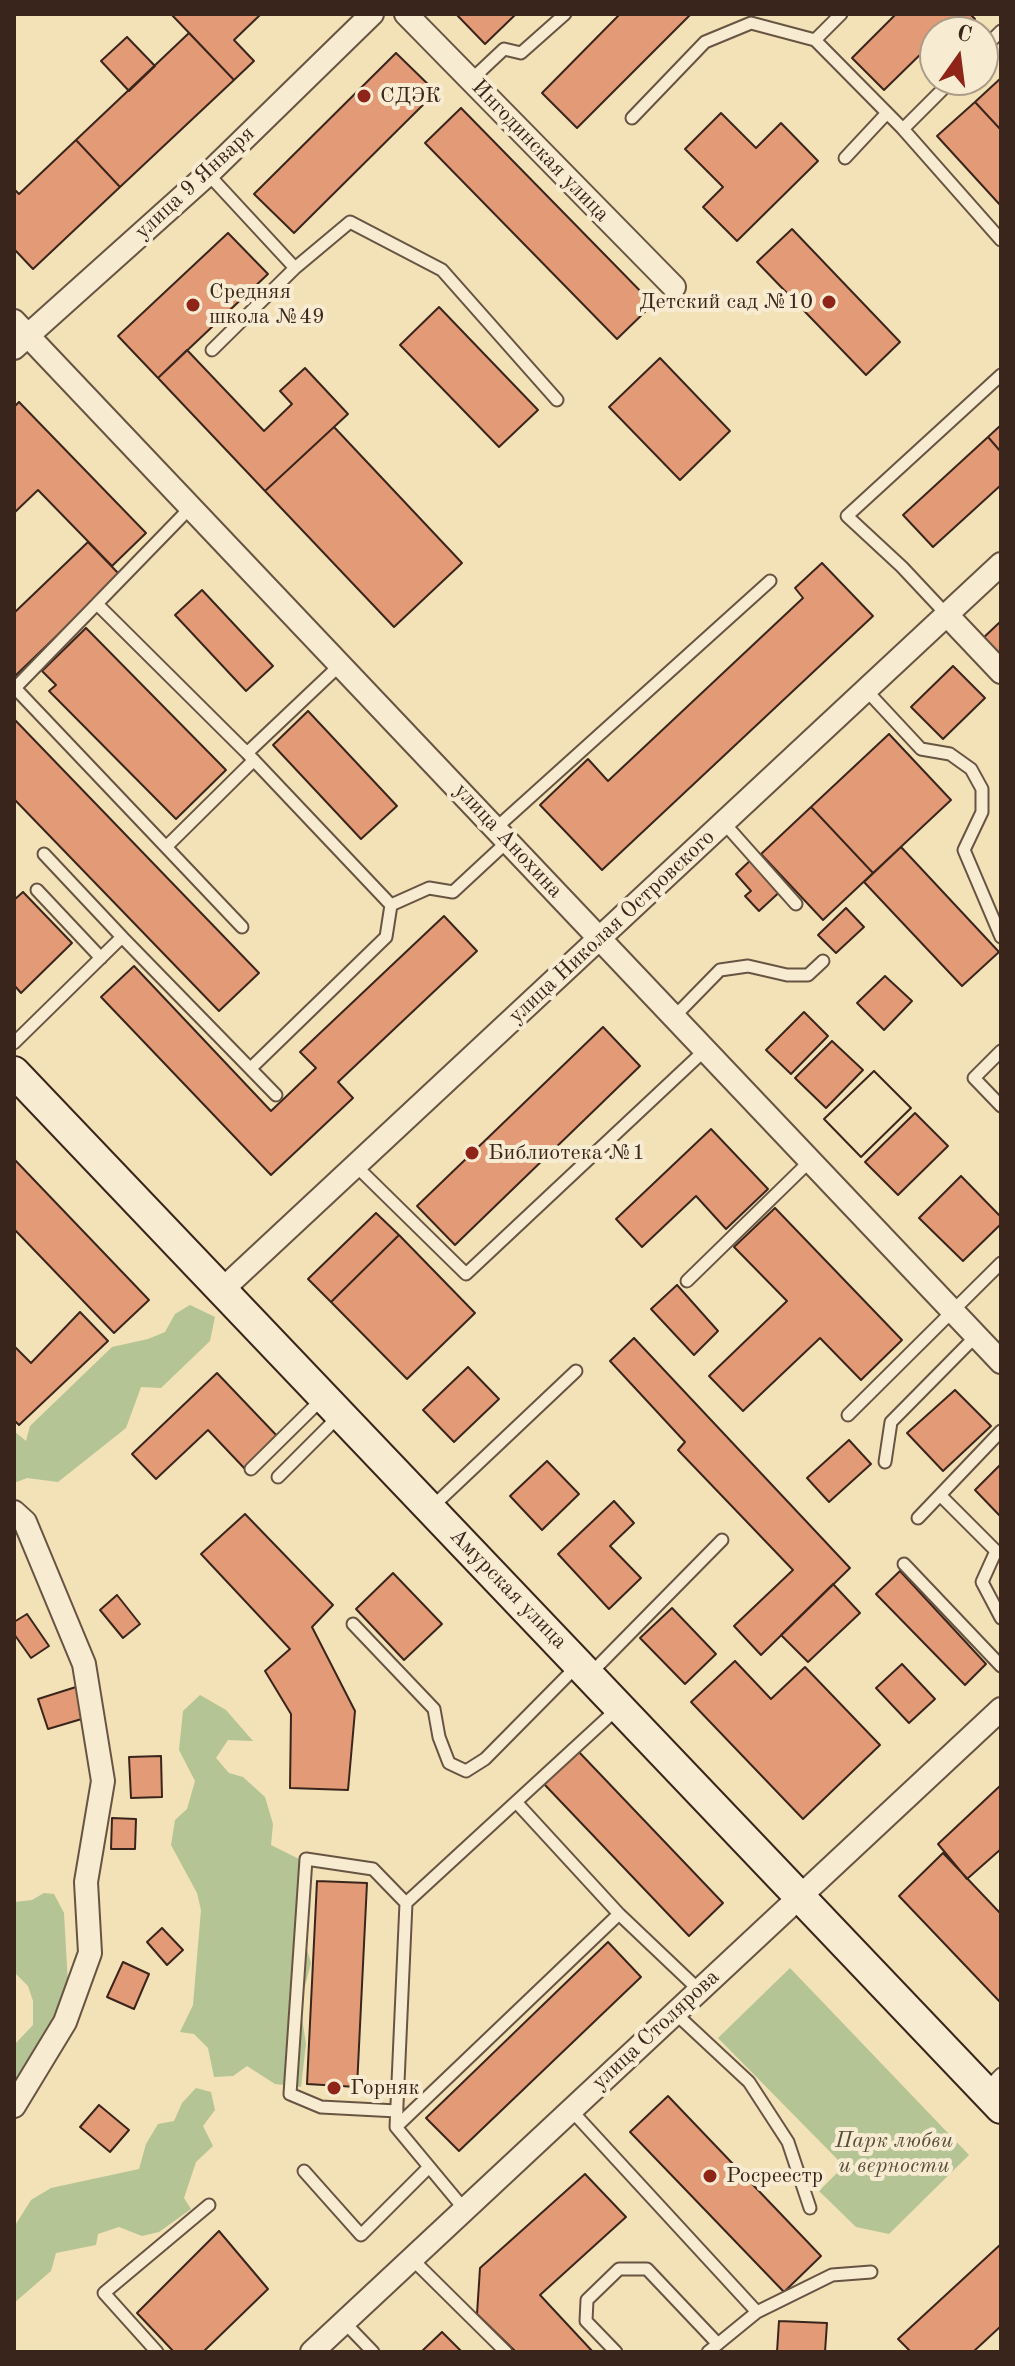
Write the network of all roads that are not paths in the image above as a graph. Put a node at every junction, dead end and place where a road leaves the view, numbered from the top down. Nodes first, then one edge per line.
1 (372, 14) edge
2 (406, 14) edge
3 (565, 14) edge
4 (841, 14) edge
5 (815, 40) junction
6 (471, 80) junction
7 (936, 96) edge
8 (887, 113) junction
9 (632, 118) dead end
10 (903, 129) junction
11 (845, 158) dead end
12 (208, 174) junction
13 (1001, 240) edge
14 (295, 268) junction
15 (674, 287) dead end
16 (18, 335) edge
17 (212, 350) dead end
18 (1001, 375) edge
19 (557, 400) dead end
20 (192, 507) junction
21 (1001, 564) edge
22 (770, 581) dead end
23 (97, 604) junction
24 (947, 615) junction
25 (341, 664) junction
26 (1001, 672) edge
27 (866, 690) junction
28 (251, 757) junction
29 (724, 823) junction
30 (502, 835) junction
31 (166, 847) junction
32 (44, 854) dead end
33 (37, 890) dead end
34 (796, 904) dead end
35 (391, 905) junction
36 (242, 927) dead end
37 (122, 937) junction
38 (1001, 937) edge
39 (600, 938) junction
40 (101, 958) junction
41 (823, 961) dead end
42 (674, 1017) junction
43 (14, 1043) edge
44 (705, 1050) junction
45 (1001, 1051) edge
46 (252, 1067) junction
47 (14, 1072) edge
48 (276, 1095) dead end
49 (1001, 1106) edge
50 (811, 1160) junction
51 (357, 1167) junction
52 (1001, 1263) edge
53 (687, 1281) dead end
54 (223, 1289) junction
55 (954, 1311) junction
56 (976, 1336) junction
57 (1001, 1362) edge
58 (576, 1371) dead end
59 (332, 1406) junction
60 (848, 1415) dead end
61 (1001, 1431) edge
62 (885, 1462) dead end
63 (251, 1469) dead end
64 (278, 1477) dead end
65 (940, 1495) junction
66 (431, 1508) junction
67 (14, 1512) edge
68 (918, 1518) dead end
69 (722, 1540) dead end
70 (904, 1564) dead end
71 (1001, 1618) edge
72 (353, 1624) dead end
73 (1001, 1666) edge
74 (584, 1669) junction
75 (620, 1706) junction
76 (1001, 1709) edge
77 (516, 1802) junction
78 (799, 1896) junction
79 (406, 1903) junction
80 (619, 1914) junction
81 (699, 1990) junction
82 (675, 2013) junction
83 (995, 2091) edge
84 (14, 2106) edge
85 (571, 2110) junction
86 (397, 2111) junction
87 (396, 2127) junction
88 (429, 2167) junction
89 (304, 2171) dead end
90 (209, 2205) dead end
91 (810, 2208) dead end
92 (465, 2210) junction
93 (412, 2259) junction
94 (871, 2272) dead end
95 (757, 2312) junction
96 (344, 2322) junction
97 (713, 2348) edge
98 (157, 2352) edge
99 (312, 2352) edge
100 (373, 2352) edge
101 (506, 2352) edge
102 (616, 2352) edge

1 - 12 street, улица 9 Января
2 - 6 street, Ингодинская улица
3 - 6 lane
4 - 5 lane
5 - 8 lane
5 - 9 lane
6 - 15 street, Ингодинская улица
7 - 10 lane
8 - 10 lane
8 - 11 lane
10 - 13 lane
12 - 14 lane
12 - 16 street, улица 9 Января
14 - 17 lane
14 - 19 lane
16 - 20 street, улица Анохина
18 - 24 lane
20 - 23 lane
20 - 25 street, улица Анохина
21 - 24 street, улица Николая Островского
22 - 30 lane
23 - 28 lane
23 - 31 lane
24 - 26 street
24 - 27 street, улица Николая Островского
25 - 28 lane
25 - 30 street, улица Анохина
27 - 29 street, улица Николая Островского
27 - 38 lane
28 - 31 lane
28 - 35 lane
29 - 34 lane
29 - 39 street, улица Николая Островского
30 - 35 lane
30 - 39 street, улица Анохина
31 - 36 lane
32 - 37 lane
33 - 40 lane
35 - 46 lane
37 - 40 lane
37 - 46 lane
39 - 42 street, улица Анохина
39 - 51 street, улица Николая Островского
40 - 43 lane
41 - 42 lane
42 - 44 street, улица Анохина
44 - 50 street, улица Анохина
44 - 51 lane
45 - 49 lane
46 - 48 lane
47 - 54 main road, Амурская улица
50 - 53 lane
50 - 55 street, улица Анохина
51 - 54 street, улица Николая Островского
52 - 55 lane
54 - 59 main road, Амурская улица
55 - 56 street, улица Анохина
55 - 60 lane
56 - 57 street, улица Анохина
56 - 62 lane
58 - 66 lane
59 - 63 lane
59 - 64 lane
59 - 66 main road, Амурская улица
61 - 65 lane
65 - 68 lane
65 - 71 lane
66 - 74 main road, Амурская улица
67 - 84 street
69 - 74 lane
70 - 73 lane
72 - 74 lane
74 - 75 main road, Амурская улица
75 - 77 lane
75 - 78 main road, Амурская улица
76 - 78 street, улица Столярова
77 - 79 lane
77 - 80 lane
78 - 81 street, улица Столярова
78 - 83 main road, Амурская улица
79 - 86 lane
79 - 86 lane
80 - 81 lane
80 - 87 lane
81 - 82 street, улица Столярова
82 - 85 street, улица Столярова
82 - 91 lane
85 - 92 street, улица Столярова
85 - 95 lane
86 - 87 lane
87 - 88 lane
88 - 89 lane
88 - 92 lane
90 - 98 lane
92 - 93 street, улица Столярова
93 - 96 street, улица Столярова
93 - 101 lane
94 - 95 lane
95 - 97 lane
96 - 99 street, улица Столярова
96 - 100 lane
97 - 102 lane

